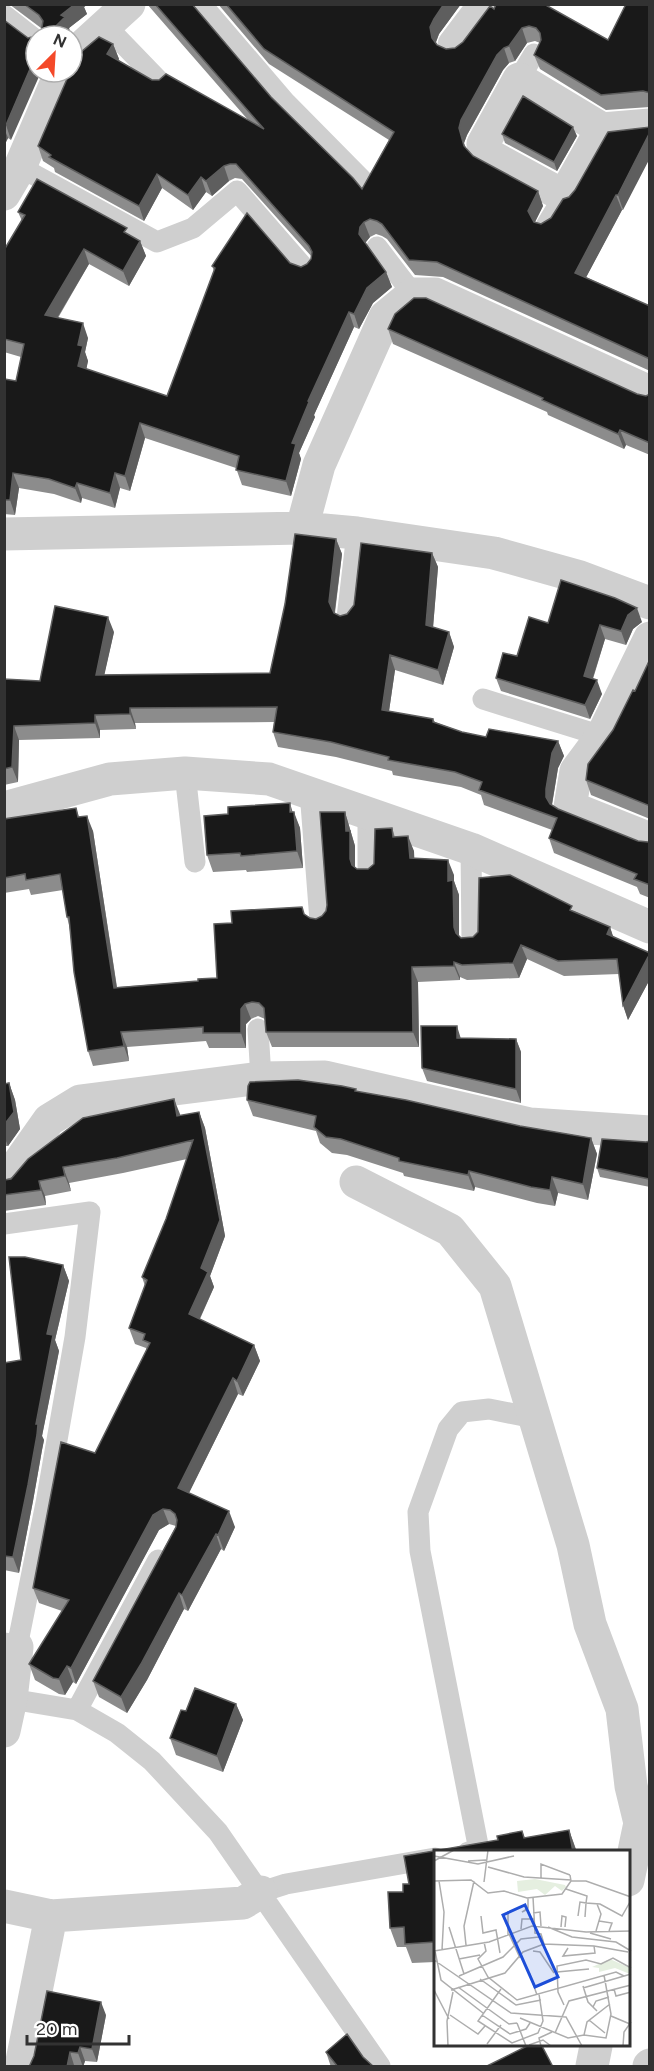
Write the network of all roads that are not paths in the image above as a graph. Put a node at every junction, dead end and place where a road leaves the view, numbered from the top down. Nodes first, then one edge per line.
1 (201, 4) edge
2 (485, 4) edge
3 (4, 15) edge
4 (117, 15) edge
5 (24, 31) edge
6 (84, 45) edge
7 (454, 45) dead end
8 (160, 83) edge
9 (56, 84) edge
10 (650, 125) edge
11 (602, 129) junction
12 (12, 181) edge
13 (364, 182) edge
14 (564, 196) junction
15 (546, 226) edge
16 (377, 247) dead end
17 (305, 269) edge
18 (413, 294) junction
19 (650, 392) edge
20 (303, 528) junction
21 (357, 533) junction
22 (4, 534) edge
23 (650, 603) edge
24 (347, 618) edge
25 (650, 638) edge
26 (483, 699) dead end
27 (602, 736) junction
28 (185, 773) junction
29 (310, 791) junction
30 (4, 808) edge
31 (368, 812) junction
32 (650, 839) edge
33 (471, 849) junction
34 (195, 862) dead end
35 (368, 873) edge
36 (320, 921) edge
37 (650, 927) edge
38 (472, 942) edge
39 (258, 1029) dead end
40 (261, 1078) junction
41 (650, 1132) edge
42 (4, 1180) edge
43 (356, 1182) dead end
44 (4, 1224) edge
45 (534, 1418) junction
46 (165, 1548) edge
47 (11, 1645) edge
48 (11, 1699) junction
49 (77, 1710) junction
50 (4, 1731) edge
51 (479, 1850) edge
52 (434, 1858) edge
53 (630, 1870) edge
54 (261, 1892) junction
55 (4, 1906) edge
56 (51, 1916) junction
57 (596, 2047) edge
58 (21, 2067) edge
59 (380, 2067) edge
60 (592, 2067) edge

1 - 13 lane
2 - 7 street
3 - 5 lane
4 - 6 street
4 - 8 lane
9 - 12 street
10 - 11 street
11 - 14 street
11 - 14 street
12 - 17 lane
14 - 15 lane
16 - 18 lane
18 - 19 street
18 - 20 street
20 - 21 street
20 - 22 street
21 - 23 street
21 - 24 lane
25 - 27 street
26 - 27 lane
27 - 32 street
28 - 29 street
28 - 30 street
28 - 34 lane
29 - 31 street
29 - 36 lane
31 - 33 street
31 - 35 lane
33 - 37 street
33 - 38 lane
39 - 40 lane
40 - 41 street
40 - 42 street
43 - 45 street
44 - 47 lane
45 - 51 lane
45 - 53 street
46 - 49 lane
47 - 48 street
48 - 49 lane
48 - 50 street
49 - 54 lane
52 - 54 lane
54 - 56 street
54 - 59 lane
55 - 56 street
56 - 58 street
57 - 60 street

